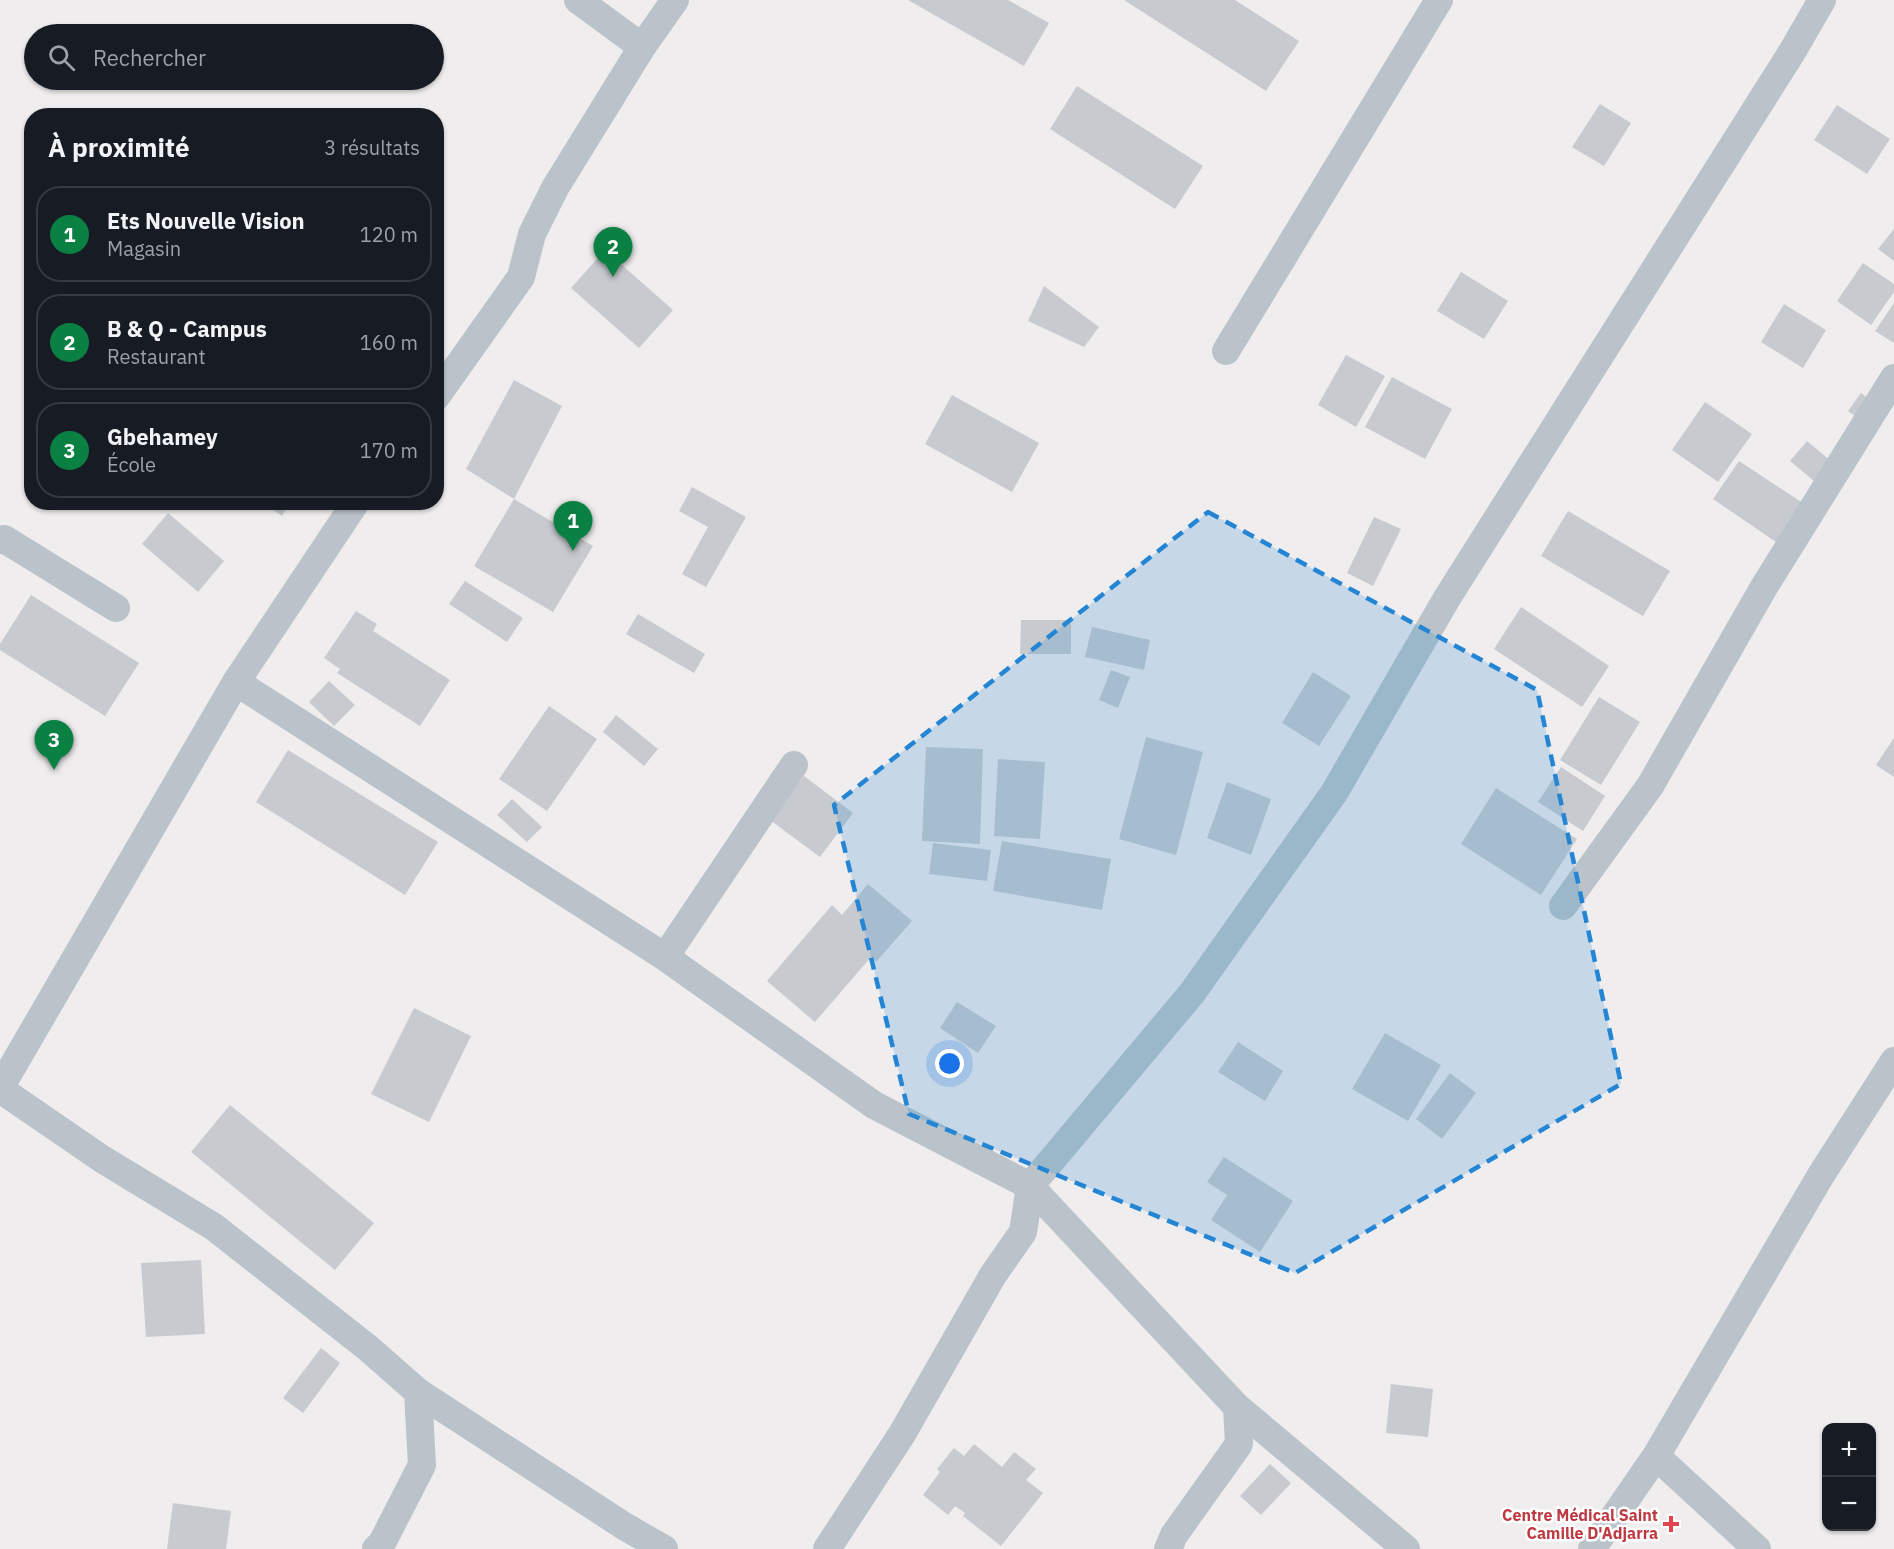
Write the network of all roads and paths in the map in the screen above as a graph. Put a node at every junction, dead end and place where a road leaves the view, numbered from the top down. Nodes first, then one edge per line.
1 (578, 0) edge
2 (675, 0) edge
3 (1439, 0) edge
4 (1822, 0) edge
5 (642, 47) junction
6 (1226, 351) dead end
7 (1894, 378) edge
8 (444, 386) edge
9 (351, 510) edge
10 (0, 540) edge
11 (116, 608) dead end
12 (236, 682) junction
13 (794, 765) dead end
14 (1563, 906) dead end
15 (665, 957) junction
16 (1894, 1061) edge
17 (0, 1088) edge
18 (1030, 1185) junction
19 (418, 1392) junction
20 (1237, 1407) junction
21 (1656, 1456) junction
22 (376, 1549) edge
23 (664, 1549) edge
24 (827, 1549) edge
25 (1168, 1549) edge
26 (1406, 1549) edge
27 (1592, 1549) edge
28 (1757, 1549) edge

1 - 5 street
2 - 5 street
3 - 6 street
4 - 18 street
5 - 8 street
7 - 14 street
9 - 12 street
10 - 11 street
12 - 15 street
12 - 17 street
13 - 15 street
15 - 18 street
16 - 21 street
17 - 19 street
18 - 20 street
18 - 24 street
19 - 22 street
19 - 23 street
20 - 25 street
20 - 26 street
21 - 27 street
21 - 28 street

